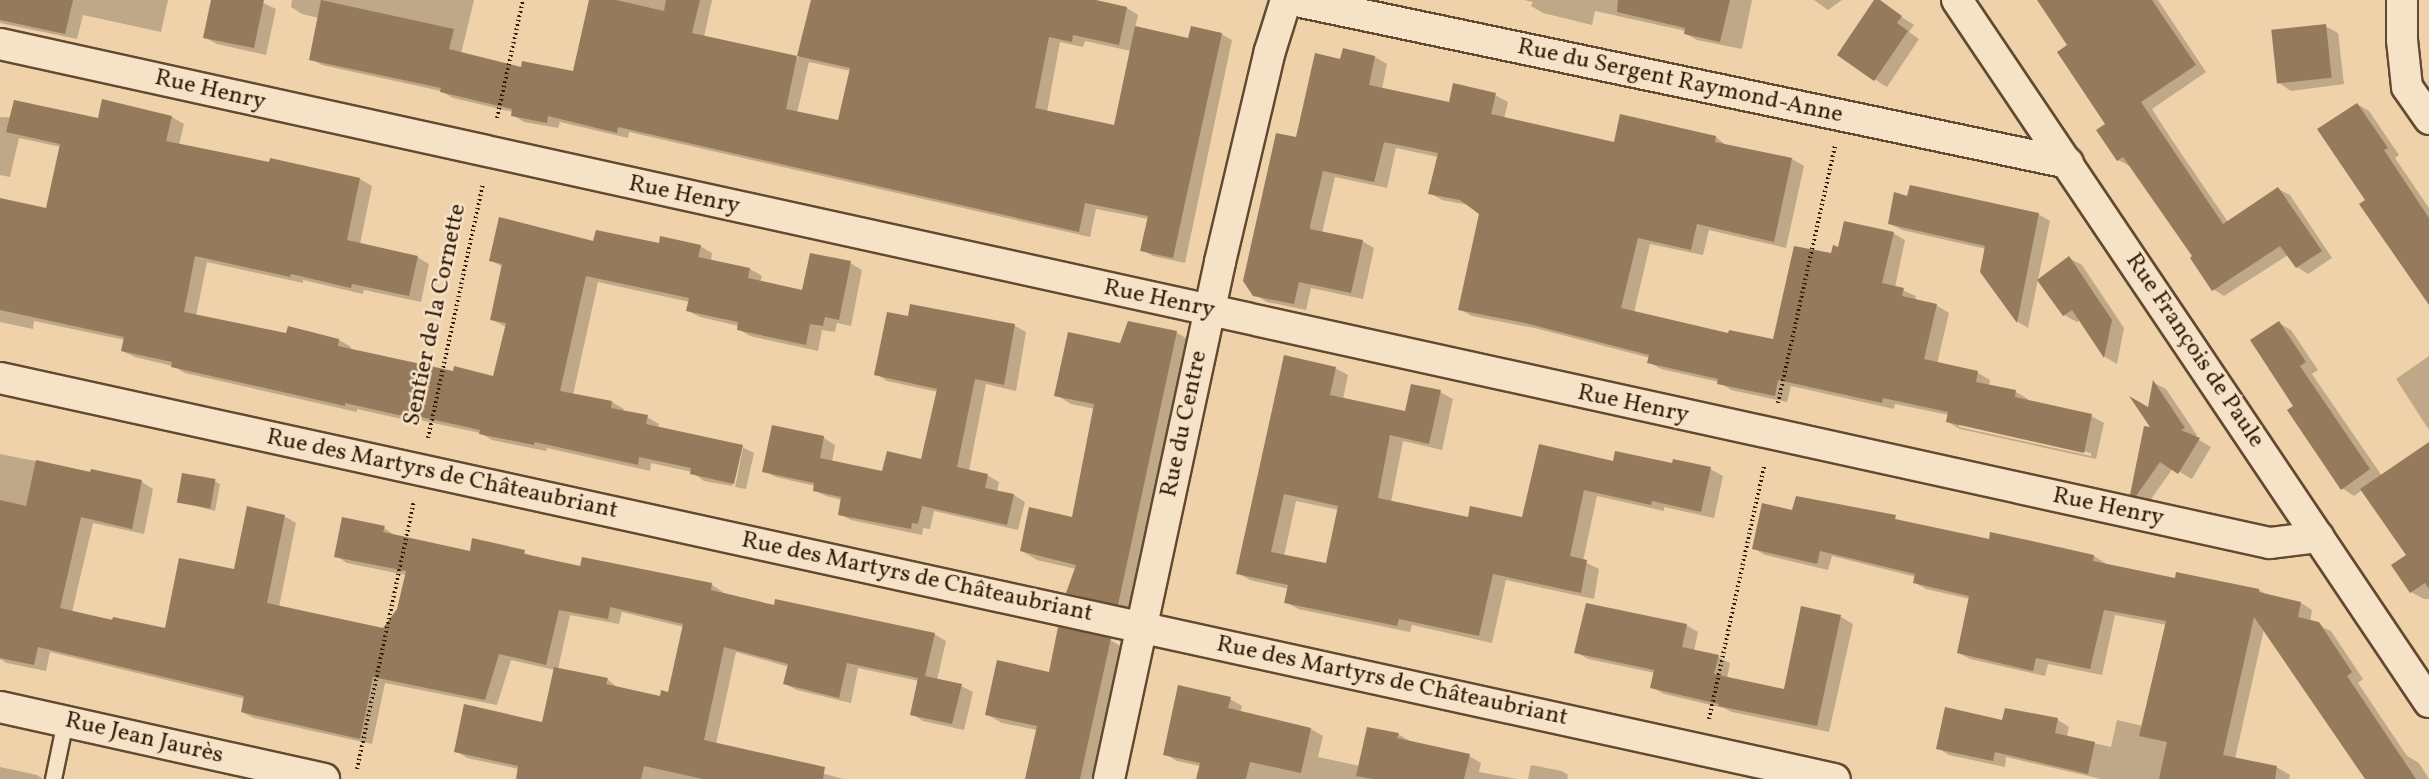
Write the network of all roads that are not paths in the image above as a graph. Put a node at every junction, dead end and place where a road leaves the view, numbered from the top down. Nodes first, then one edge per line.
1 (1286, 0) edge
2 (1292, 0) edge
3 (1957, 0) edge
4 (2402, 0) edge
5 (2415, 42) edge
6 (0, 44) edge
7 (2429, 119) edge
8 (2068, 163) junction
9 (1210, 311) junction
10 (0, 378) edge
11 (2319, 537) junction
12 (1140, 626) junction
13 (2429, 702) edge
14 (0, 707) edge
15 (65, 721) junction
16 (53, 779) edge
17 (324, 779) edge
18 (1109, 779) edge
19 (1835, 779) edge

1 - 9 street, Rue du Centre
2 - 8 street, Rue du Sergent Raymond-Anne
3 - 8 street, Rue François de Paule
4 - 5 street
5 - 7 street
6 - 9 street, Rue Henry
8 - 11 street, Rue François de Paule
9 - 11 street, Rue Henry
9 - 12 street, Rue du Centre
10 - 12 street, Rue des Martyrs de Châteaubriant
11 - 13 street, Rue François de Paule
12 - 18 street, Rue du Centre
12 - 19 street, Rue des Martyrs de Châteaubriant
14 - 15 street, Rue Jean Jaurès
15 - 16 lane
15 - 17 street, Rue Jean Jaurès

